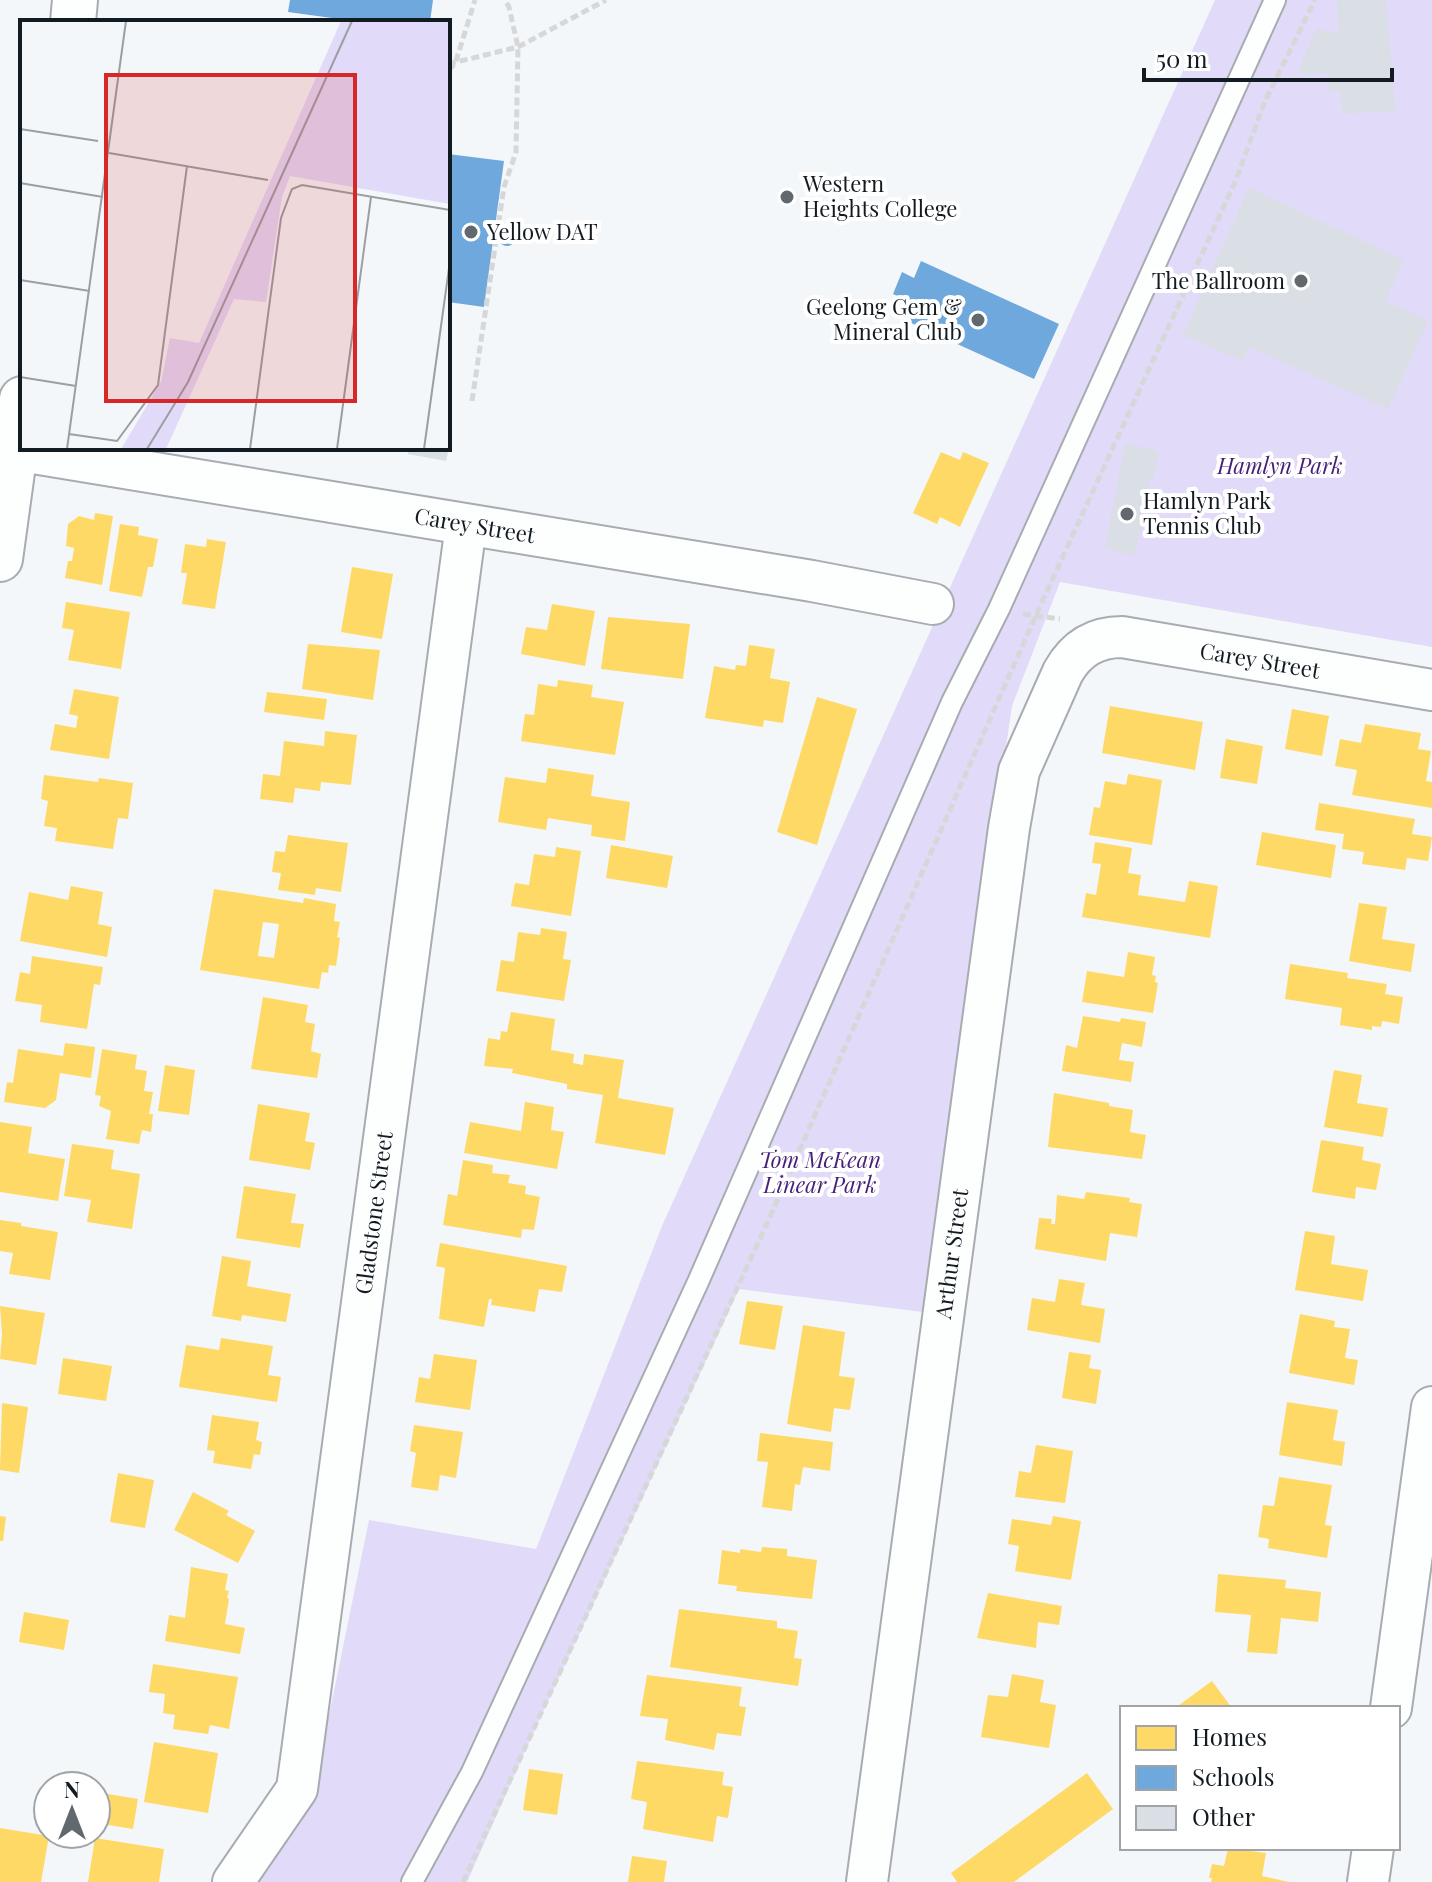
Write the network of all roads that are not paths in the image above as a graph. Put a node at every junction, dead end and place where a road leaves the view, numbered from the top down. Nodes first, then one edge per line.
1 (75, 0) edge
2 (1275, 0) edge
3 (73, 20) edge
4 (20, 414) edge
5 (15, 450) junction
6 (466, 525) junction
7 (0, 559) edge
8 (933, 604) dead end
9 (1088, 644) joint
10 (1432, 690) edge
11 (1432, 1407) edge
12 (1391, 1706) edge
13 (1373, 1850) edge
14 (233, 1882) edge
15 (412, 1882) edge
16 (867, 1882) edge
17 (1368, 1882) edge

1 - 3 main road
2 - 15 lane
4 - 5 main road
5 - 6 street, Carey Street
5 - 7 main road
6 - 8 street, Carey Street
6 - 14 street, Gladstone Street
9 - 10 street, Carey Street
9 - 16 street, Arthur Street
11 - 12 street
13 - 17 street

